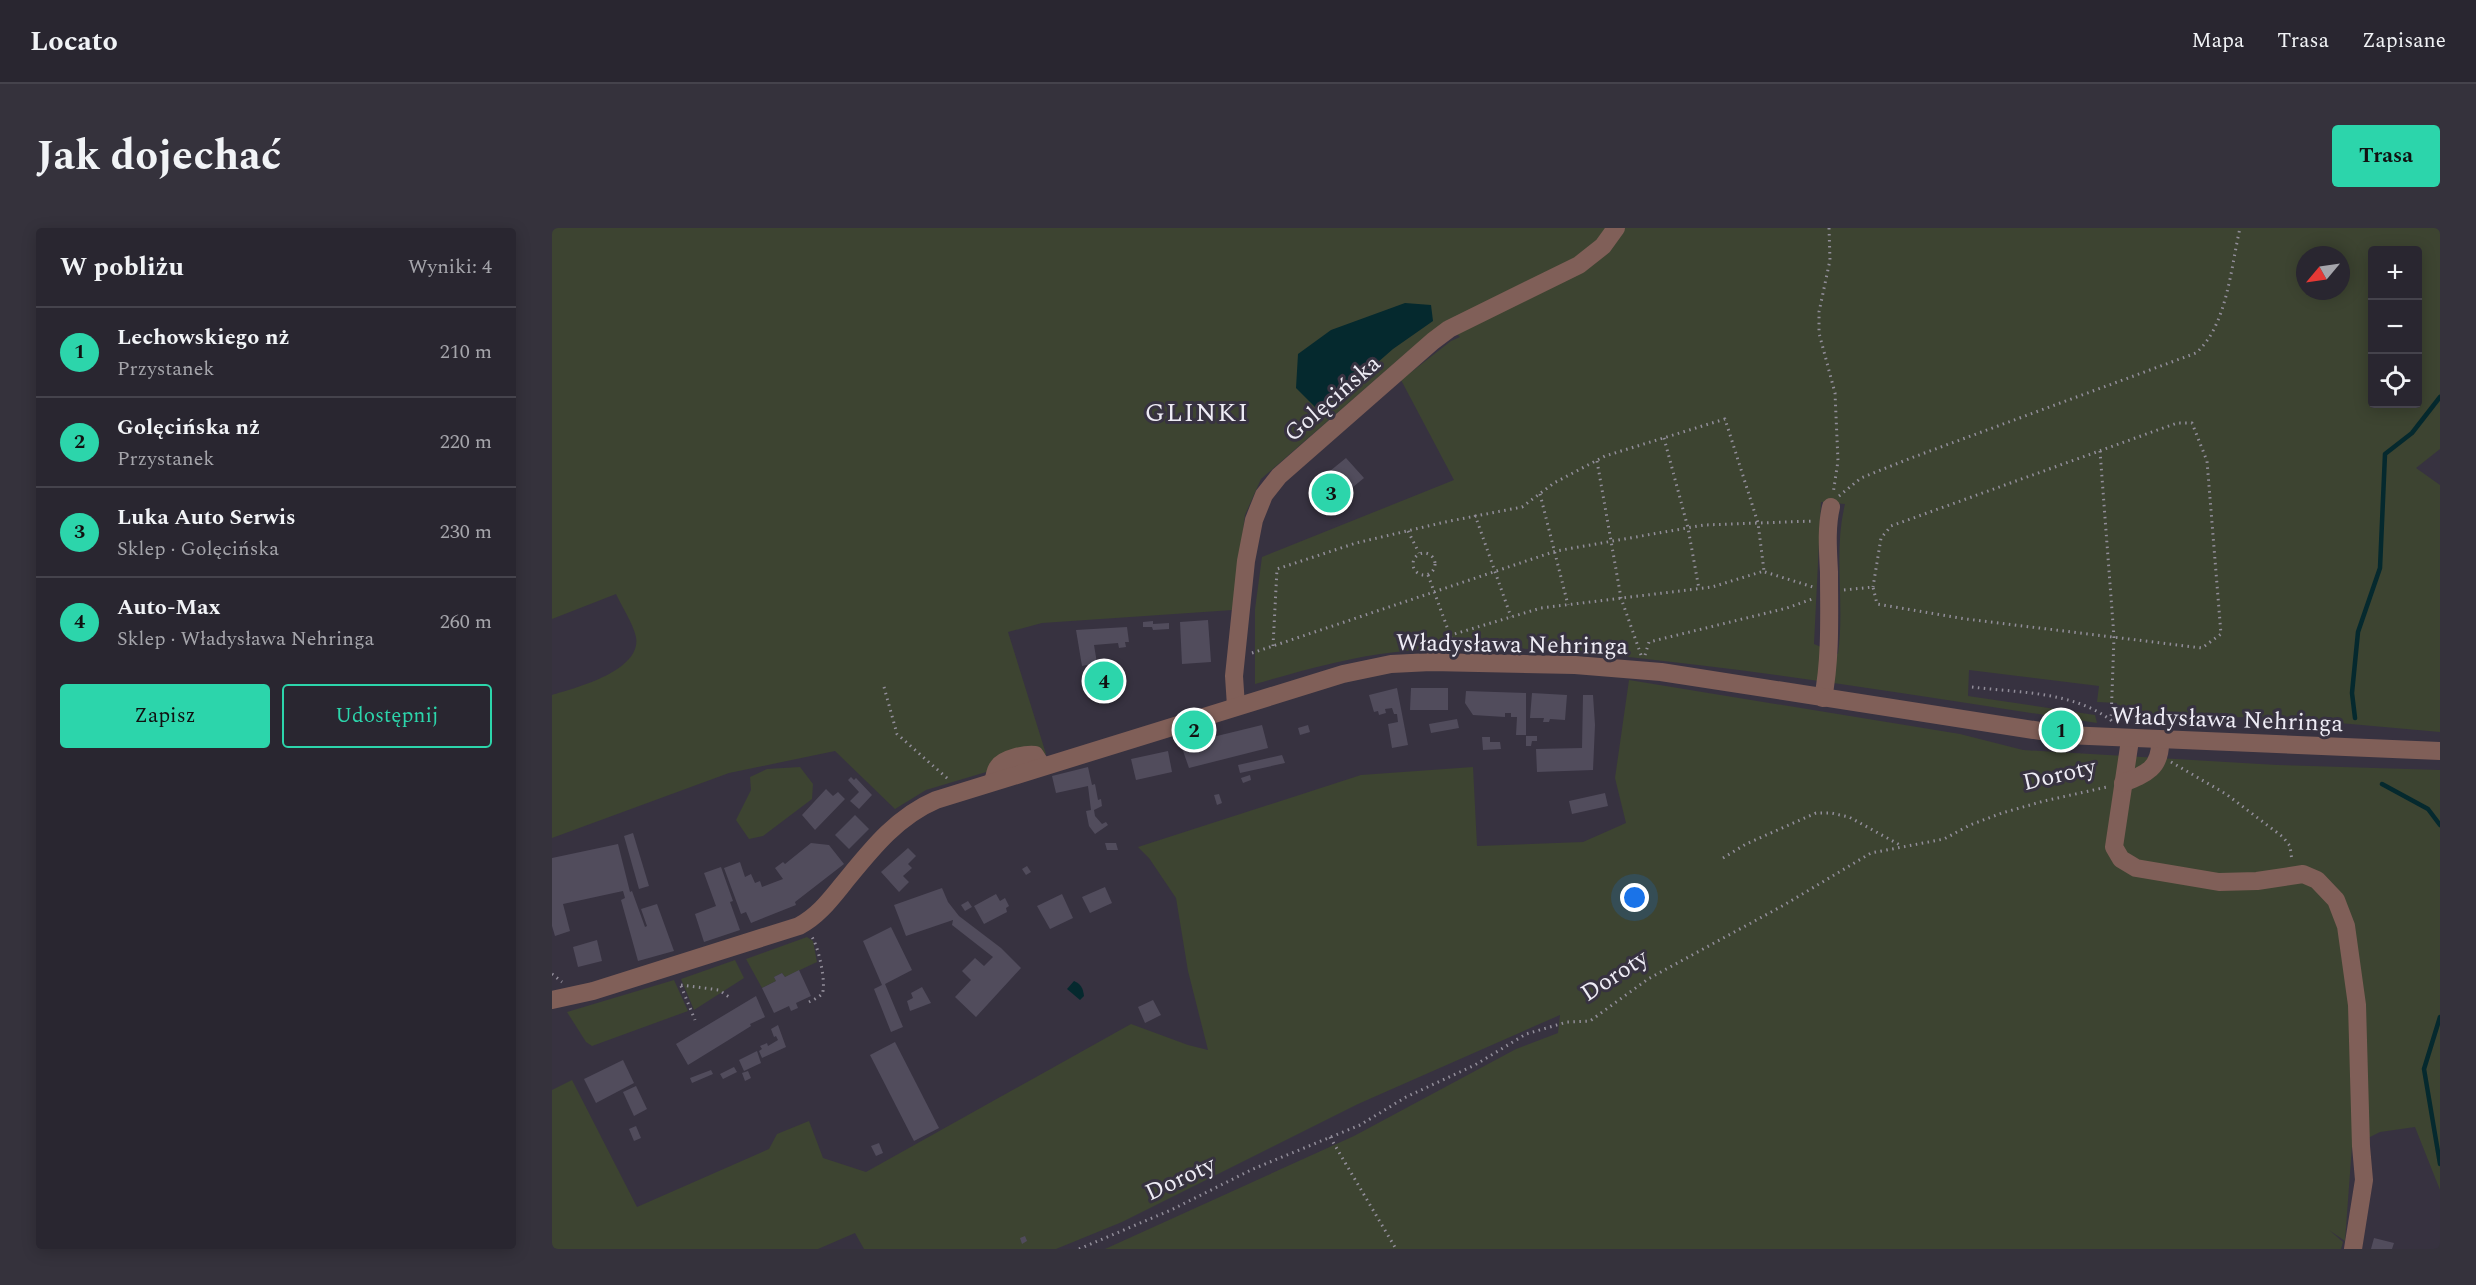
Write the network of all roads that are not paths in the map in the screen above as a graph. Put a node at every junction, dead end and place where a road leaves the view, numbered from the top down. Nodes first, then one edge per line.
1 (1616, 228) edge
2 (1830, 514) road end
3 (1823, 698) junction
4 (1236, 706) junction
5 (2130, 740) junction
6 (2160, 747) junction
7 (2440, 751) edge
8 (2123, 783) junction
9 (552, 1000) edge
10 (2353, 1249) edge

1 - 4 street, Golęcińska
2 - 3 street
3 - 4 street, Władysława Nehringa
3 - 5 street, Władysława Nehringa
4 - 9 street, Władysława Nehringa
5 - 6 street, Władysława Nehringa
5 - 8 street
6 - 7 street, Władysława Nehringa
6 - 8 street, Doroty
8 - 10 street

